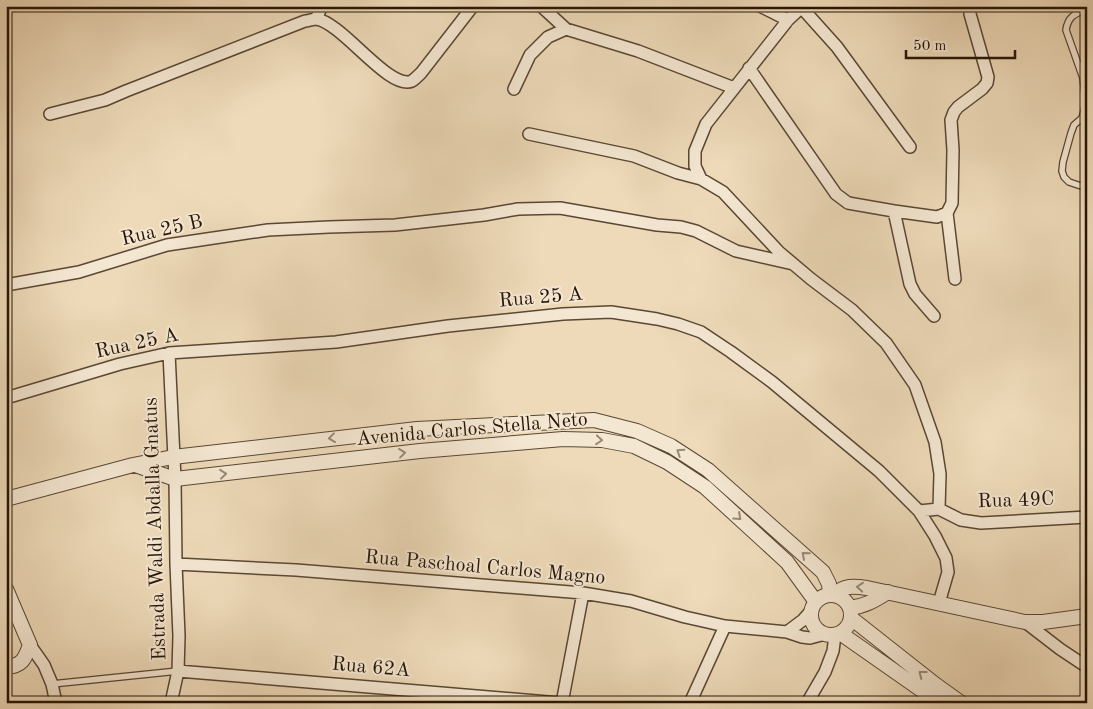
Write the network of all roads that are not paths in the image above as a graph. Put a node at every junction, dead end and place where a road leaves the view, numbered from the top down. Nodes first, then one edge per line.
1 (322, 6) edge
2 (541, 6) edge
3 (760, 6) edge
4 (803, 7) edge
5 (467, 8) edge
6 (1087, 9) edge
7 (970, 14) dead end
8 (316, 19) junction
9 (788, 20) junction
10 (566, 29) junction
11 (749, 68) junction
12 (734, 88) junction
13 (514, 89) dead end
14 (50, 114) dead end
15 (1087, 120) edge
16 (1074, 125) junction
17 (529, 134) dead end
18 (910, 147) dead end
19 (701, 179) junction
20 (1087, 188) edge
21 (894, 211) junction
22 (947, 213) junction
23 (793, 264) junction
24 (955, 279) dead end
25 (6, 286) edge
26 (934, 316) dead end
27 (169, 353) junction
28 (6, 398) edge
29 (173, 457) junction
30 (133, 464) junction
31 (175, 479) junction
32 (6, 499) edge
33 (939, 509) junction
34 (920, 511) junction
35 (1087, 517) edge
36 (176, 564) junction
37 (6, 589) edge
38 (888, 592) junction
39 (582, 593) junction
40 (832, 595) junction
41 (939, 603) junction
42 (814, 607) junction
43 (851, 613) junction
44 (1087, 616) edge
45 (1024, 622) junction
46 (725, 626) junction
47 (787, 632) junction
48 (833, 634) junction
49 (30, 645) junction
50 (6, 667) edge
51 (1087, 667) edge
52 (178, 671) junction
53 (52, 684) junction
54 (939, 702) edge
55 (56, 703) edge
56 (171, 703) edge
57 (561, 703) edge
58 (690, 703) edge
59 (807, 703) edge
60 (961, 703) edge

1 - 8 street
2 - 10 street
3 - 9 street
4 - 9 street
4 - 18 street
5 - 8 street
6 - 16 lane
7 - 22 street
8 - 14 street
9 - 11 street
10 - 12 street
10 - 13 street
11 - 12 street
11 - 21 street
12 - 19 street
15 - 16 lane
16 - 20 lane
17 - 19 street
19 - 23 street
21 - 22 street
21 - 26 street
22 - 24 street
23 - 25 street, Rua 25 B
23 - 33 street
27 - 28 street, Rua 25 A
27 - 29 street, Estrada Waldi Abdalla Gnatus
27 - 34 street, Rua 25 A
29 - 30 street
29 - 31 street, Estrada Waldi Abdalla Gnatus
40 -> 29 street
30 - 31 street, Avenida Carlos Stella Neto
30 - 32 street
31 - 36 street, Estrada Waldi Abdalla Gnatus
31 -> 42 street, Avenida Carlos Stella Neto
33 - 34 street
33 - 35 street, Rua 49C
34 - 41 street, Rua 25 A
36 - 39 street, Rua Paschoal Carlos Magno
36 - 52 street, Estrada Waldi Abdalla Gnatus
37 - 49 street
38 -> 40 street
38 - 41 street
38 - 43 street
39 - 46 street, Rua Paschoal Carlos Magno
39 - 57 street
40 - 42 street
40 - 43 street
41 - 45 street
42 - 47 street
42 - 48 street
43 - 48 street
60 -> 43 street
44 - 45 street
45 - 51 street
46 - 47 street, Rua Paschoal Carlos Magno
46 - 58 street
47 - 48 street, Rua Paschoal Carlos Magno
48 - 54 street
48 - 59 street
49 - 50 street
49 - 53 street
52 - 53 lane
52 - 56 street, Estrada Waldi Abdalla Gnatus
52 - 57 street, Rua 62A
53 - 55 street

